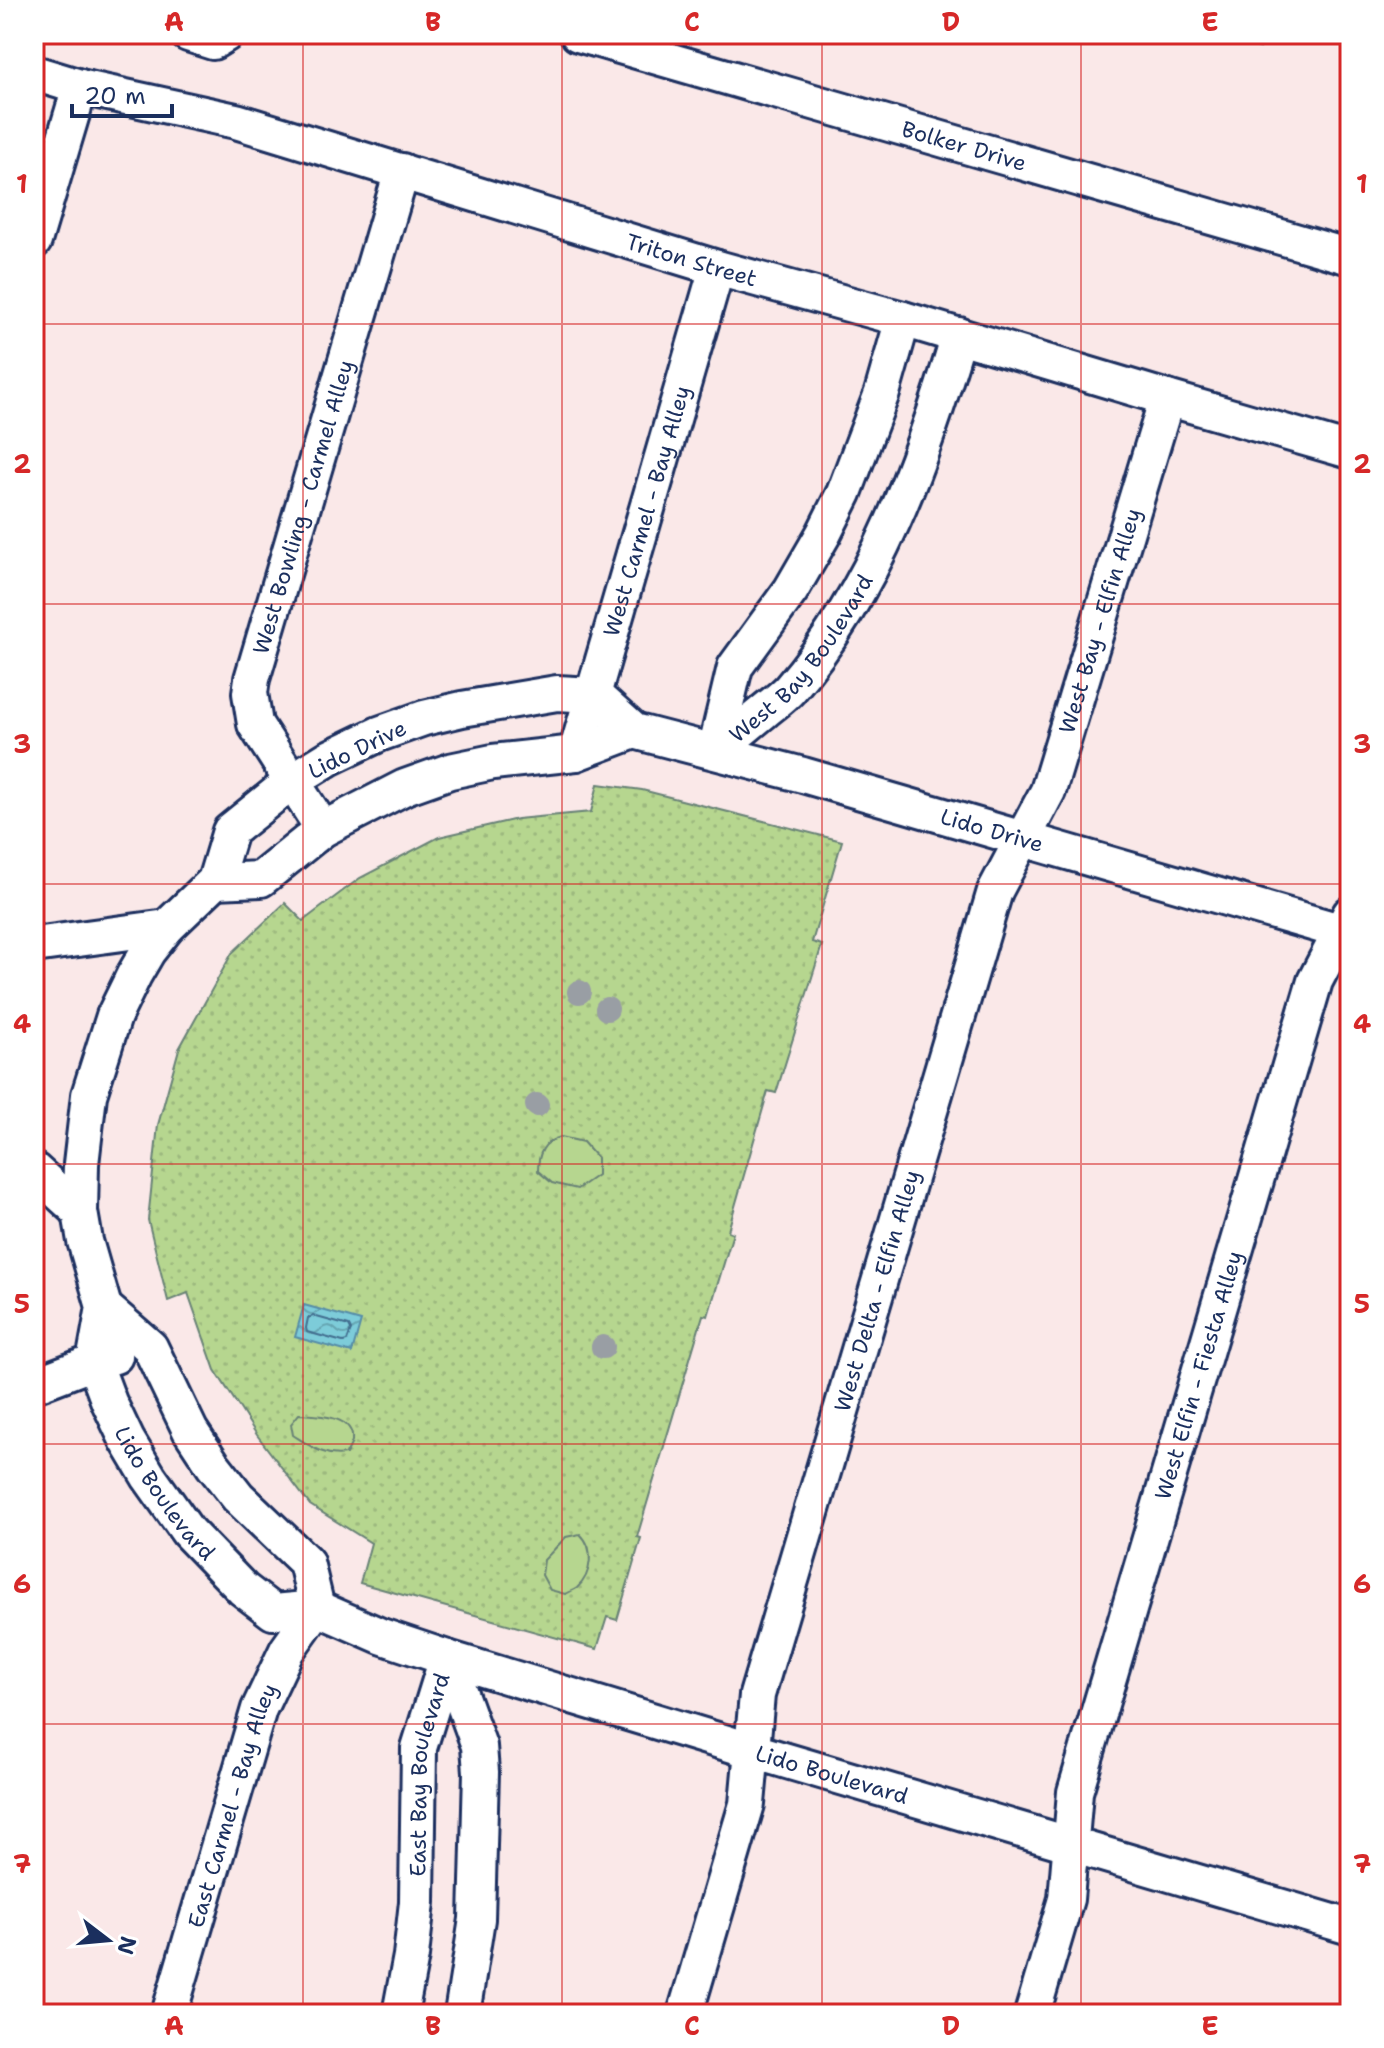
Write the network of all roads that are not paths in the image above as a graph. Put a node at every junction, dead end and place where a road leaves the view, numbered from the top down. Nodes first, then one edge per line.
1 (188, 34) edge
2 (226, 34) edge
3 (578, 34) edge
4 (34, 73) edge
5 (80, 87) junction
6 (402, 171) junction
7 (34, 241) edge
8 (1350, 257) edge
9 (717, 268) junction
10 (903, 319) junction
11 (959, 335) junction
12 (1167, 398) junction
13 (1350, 451) edge
14 (594, 695) junction
15 (634, 731) junction
16 (715, 751) junction
17 (576, 753) junction
18 (292, 781) junction
19 (323, 829) junction
20 (1022, 839) junction
21 (215, 881) junction
22 (1347, 926) edge
23 (167, 927) junction
24 (34, 945) edge
25 (34, 1170) edge
26 (80, 1212) junction
27 (104, 1307) junction
28 (150, 1347) junction
29 (94, 1362) junction
30 (34, 1385) edge
31 (317, 1608) junction
32 (447, 1658) junction
33 (753, 1751) junction
34 (1071, 1845) junction
35 (1350, 1927) edge
36 (169, 2014) edge
37 (400, 2014) edge
38 (462, 2014) edge
39 (685, 2014) edge
40 (1032, 2014) edge

1 - 2 street
3 - 8 street, Bolker Drive
4 - 5 street, Triton Street
5 - 6 street, Triton Street
5 - 7 street
6 - 9 street, Triton Street
6 - 18 street, West Bowling - Carmel Alley
9 - 10 street, Triton Street
9 - 14 street, West Carmel - Bay Alley
10 - 11 street, Triton Street
10 - 16 street, West Bay Boulevard
11 - 12 street, Triton Street
11 - 16 street, West Bay Boulevard
12 - 13 street, Triton Street
12 - 20 street, West Bay - Elfin Alley
14 - 15 street, Lido Drive
14 - 17 street, West Carmel - Bay Alley
14 - 18 street, Lido Drive
15 - 16 street, Lido Drive
15 - 17 street
16 - 20 street, Lido Drive
17 - 19 street
18 - 19 street, West Bowling - Carmel Alley
18 - 21 street, Lido Drive
19 - 21 street
20 - 22 street, Lido Drive
20 - 33 street, West Delta - Elfin Alley
21 - 23 street, Lido Drive
22 - 34 street, West Elfin - Fiesta Alley
23 - 24 street
23 - 26 street
25 - 26 street
26 - 27 street
27 - 28 street
27 - 29 street
28 - 29 street
28 - 31 street
29 - 30 street
29 - 31 street, Lido Boulevard
31 - 32 street, Lido Boulevard
31 - 36 street, East Carmel - Bay Alley
32 - 33 street, Lido Boulevard
32 - 37 street, East Bay Boulevard
32 - 38 street, East Bay Boulevard
33 - 34 street, Lido Boulevard
33 - 39 street, West Delta - Elfin Alley
34 - 35 street, Lido Boulevard
34 - 40 street, West Elfin - Fiesta Alley

